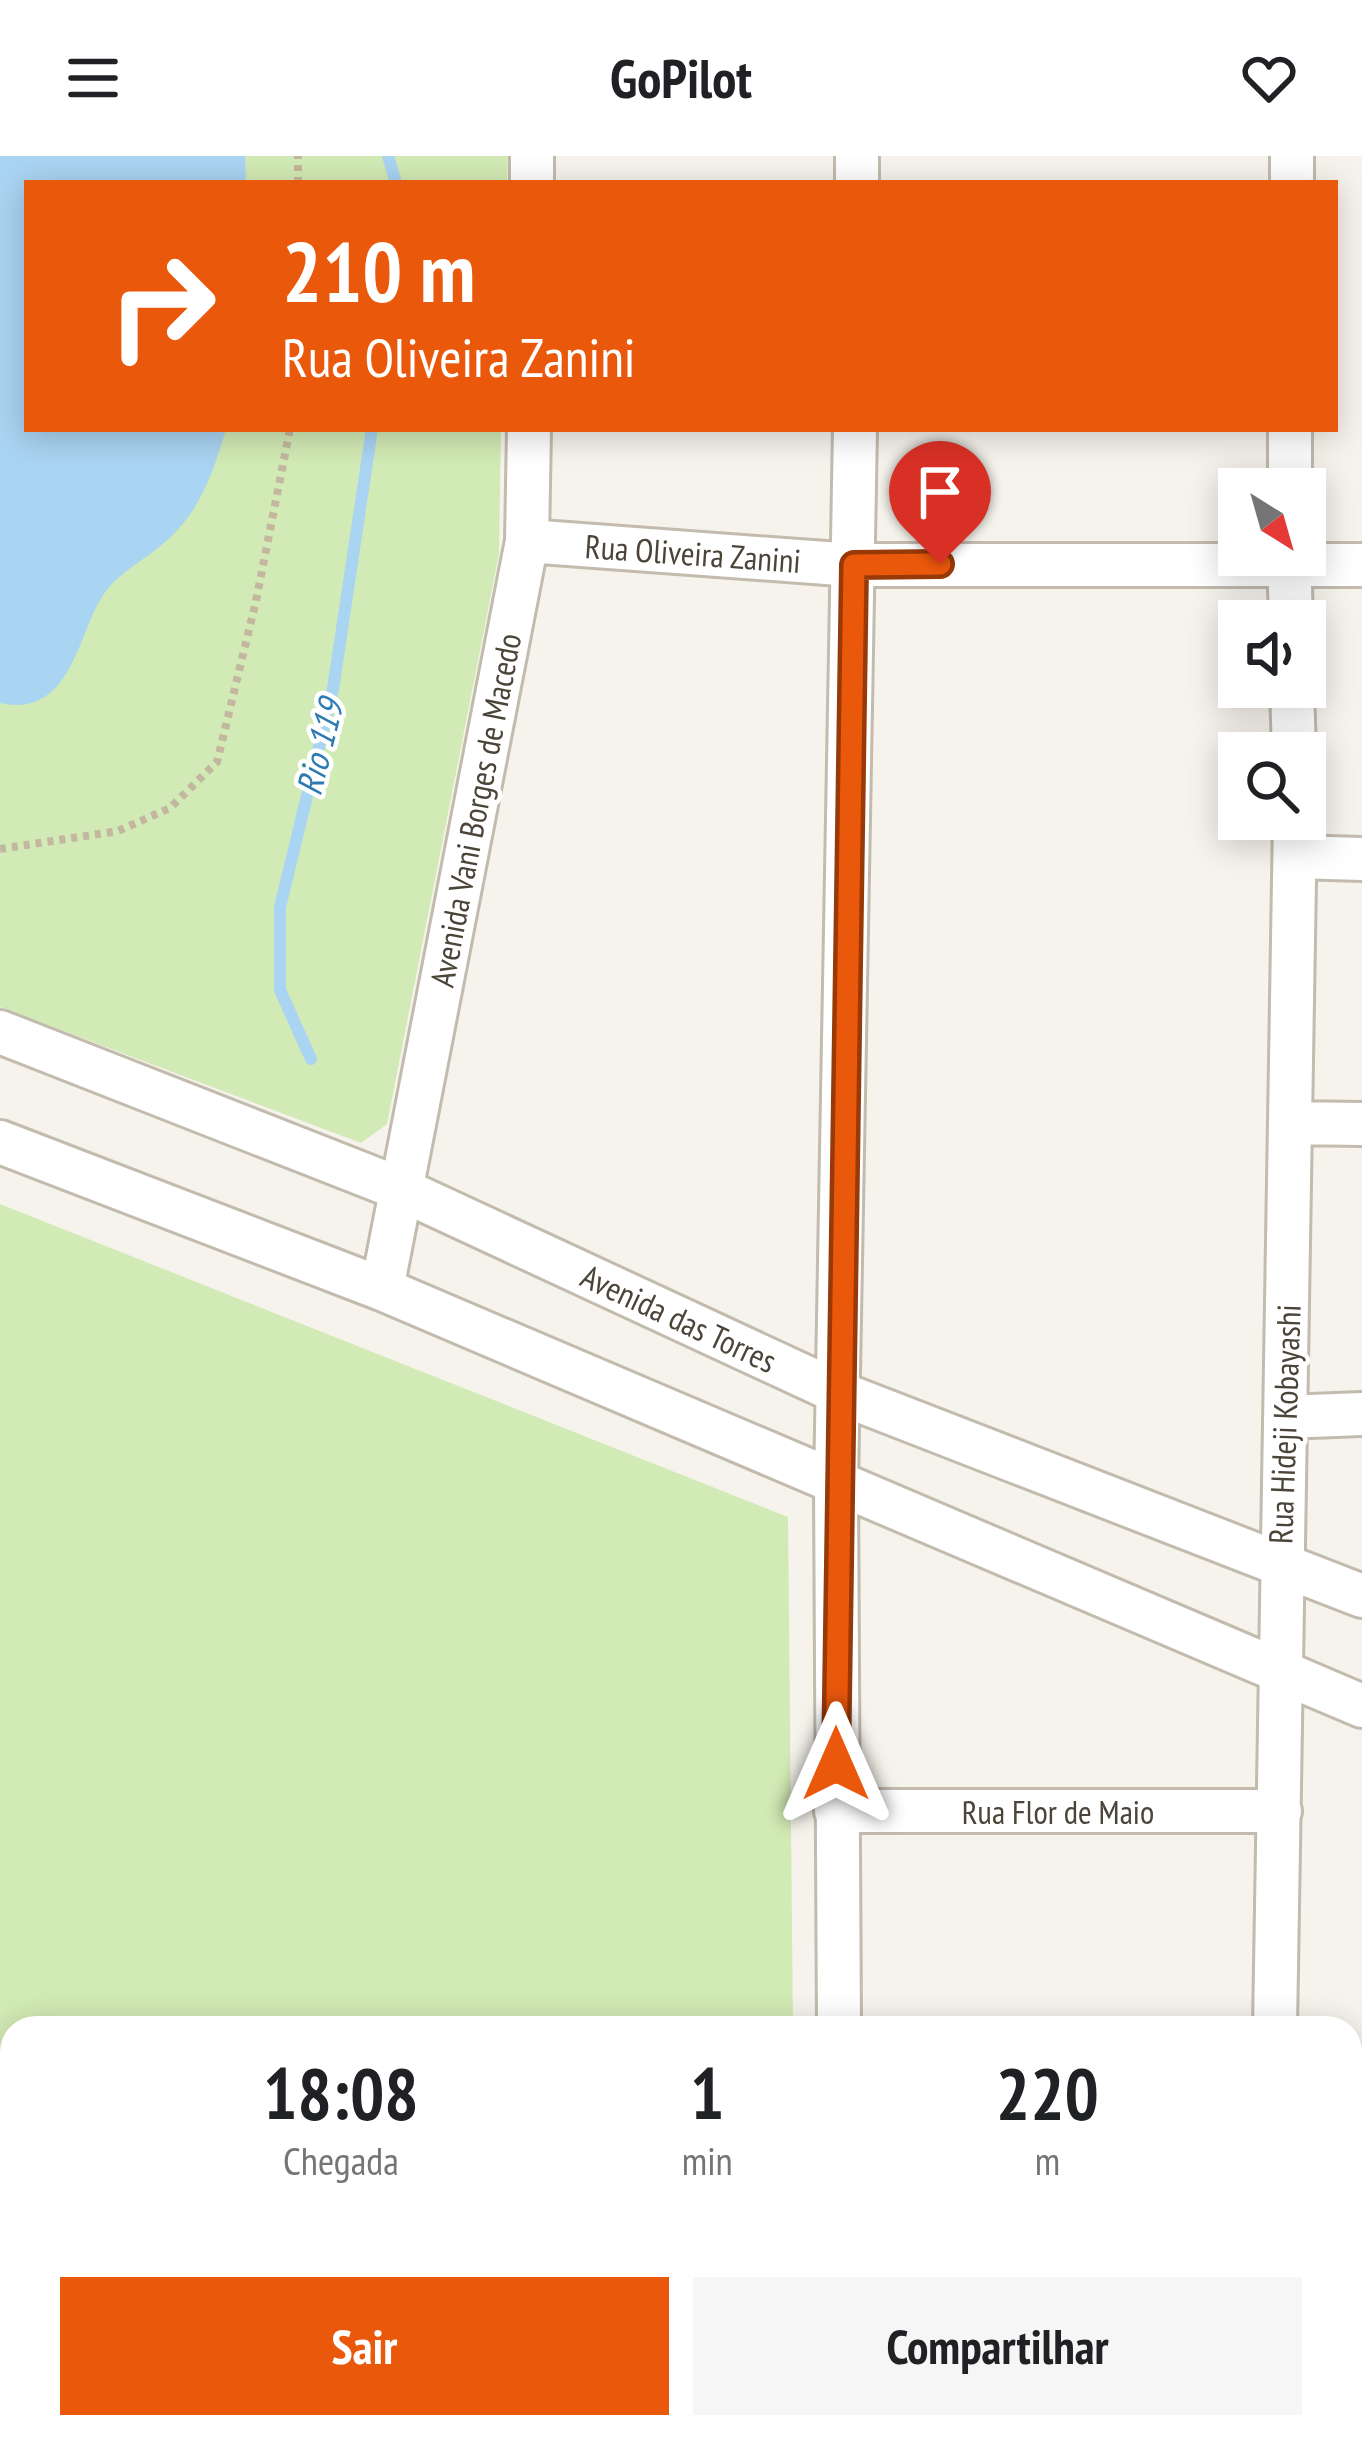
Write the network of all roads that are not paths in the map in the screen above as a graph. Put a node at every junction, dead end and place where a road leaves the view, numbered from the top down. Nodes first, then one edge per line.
1 (529, 432) edge
2 (855, 432) edge
3 (1290, 432) edge
4 (1290, 468) edge
5 (527, 541) junction
6 (1218, 559) edge
7 (1326, 562) edge
8 (854, 565) junction
9 (1362, 565) edge
10 (1296, 840) edge
11 (1302, 840) edge
12 (1362, 859) edge
13 (0, 1032) edge
14 (1293, 1123) junction
15 (1362, 1124) edge
16 (0, 1142) edge
17 (398, 1188) junction
18 (382, 1289) junction
19 (842, 1394) junction
20 (1362, 1414) edge
21 (1285, 1418) junction
22 (836, 1484) junction
23 (1280, 1561) junction
24 (1362, 1596) edge
25 (1283, 1673) junction
26 (1362, 1706) edge
27 (836, 1811) junction
28 (1280, 1811) junction
29 (839, 2016) edge
30 (1275, 2016) edge

1 - 5 street, Avenida Vani Borges de Macedo
2 - 8 street
3 - 4 street
5 - 8 street, Rua Oliveira Zanini
5 - 17 street, Avenida Vani Borges de Macedo
6 - 8 street, Rua Oliveira Zanini
7 - 9 street, Rua Oliveira Zanini
8 - 19 street
10 - 14 street, Rua Hideji Kobayashi
11 - 12 street
13 - 17 street, Avenida das Torres
14 - 15 street
14 - 21 street, Rua Hideji Kobayashi
16 - 18 street
17 - 18 street, Avenida Vani Borges de Macedo
17 - 19 street, Avenida das Torres
18 - 22 street
19 - 22 street
19 - 23 street, Avenida das Torres
20 - 21 street
21 - 23 street, Rua Hideji Kobayashi
22 - 25 street
22 - 27 street
23 - 24 street, Avenida das Torres
23 - 25 street, Rua Hideji Kobayashi
25 - 26 street
25 - 28 street, Rua Hideji Kobayashi
27 - 28 street, Rua Flor de Maio
27 - 29 street
28 - 30 street, Rua Hideji Kobayashi

